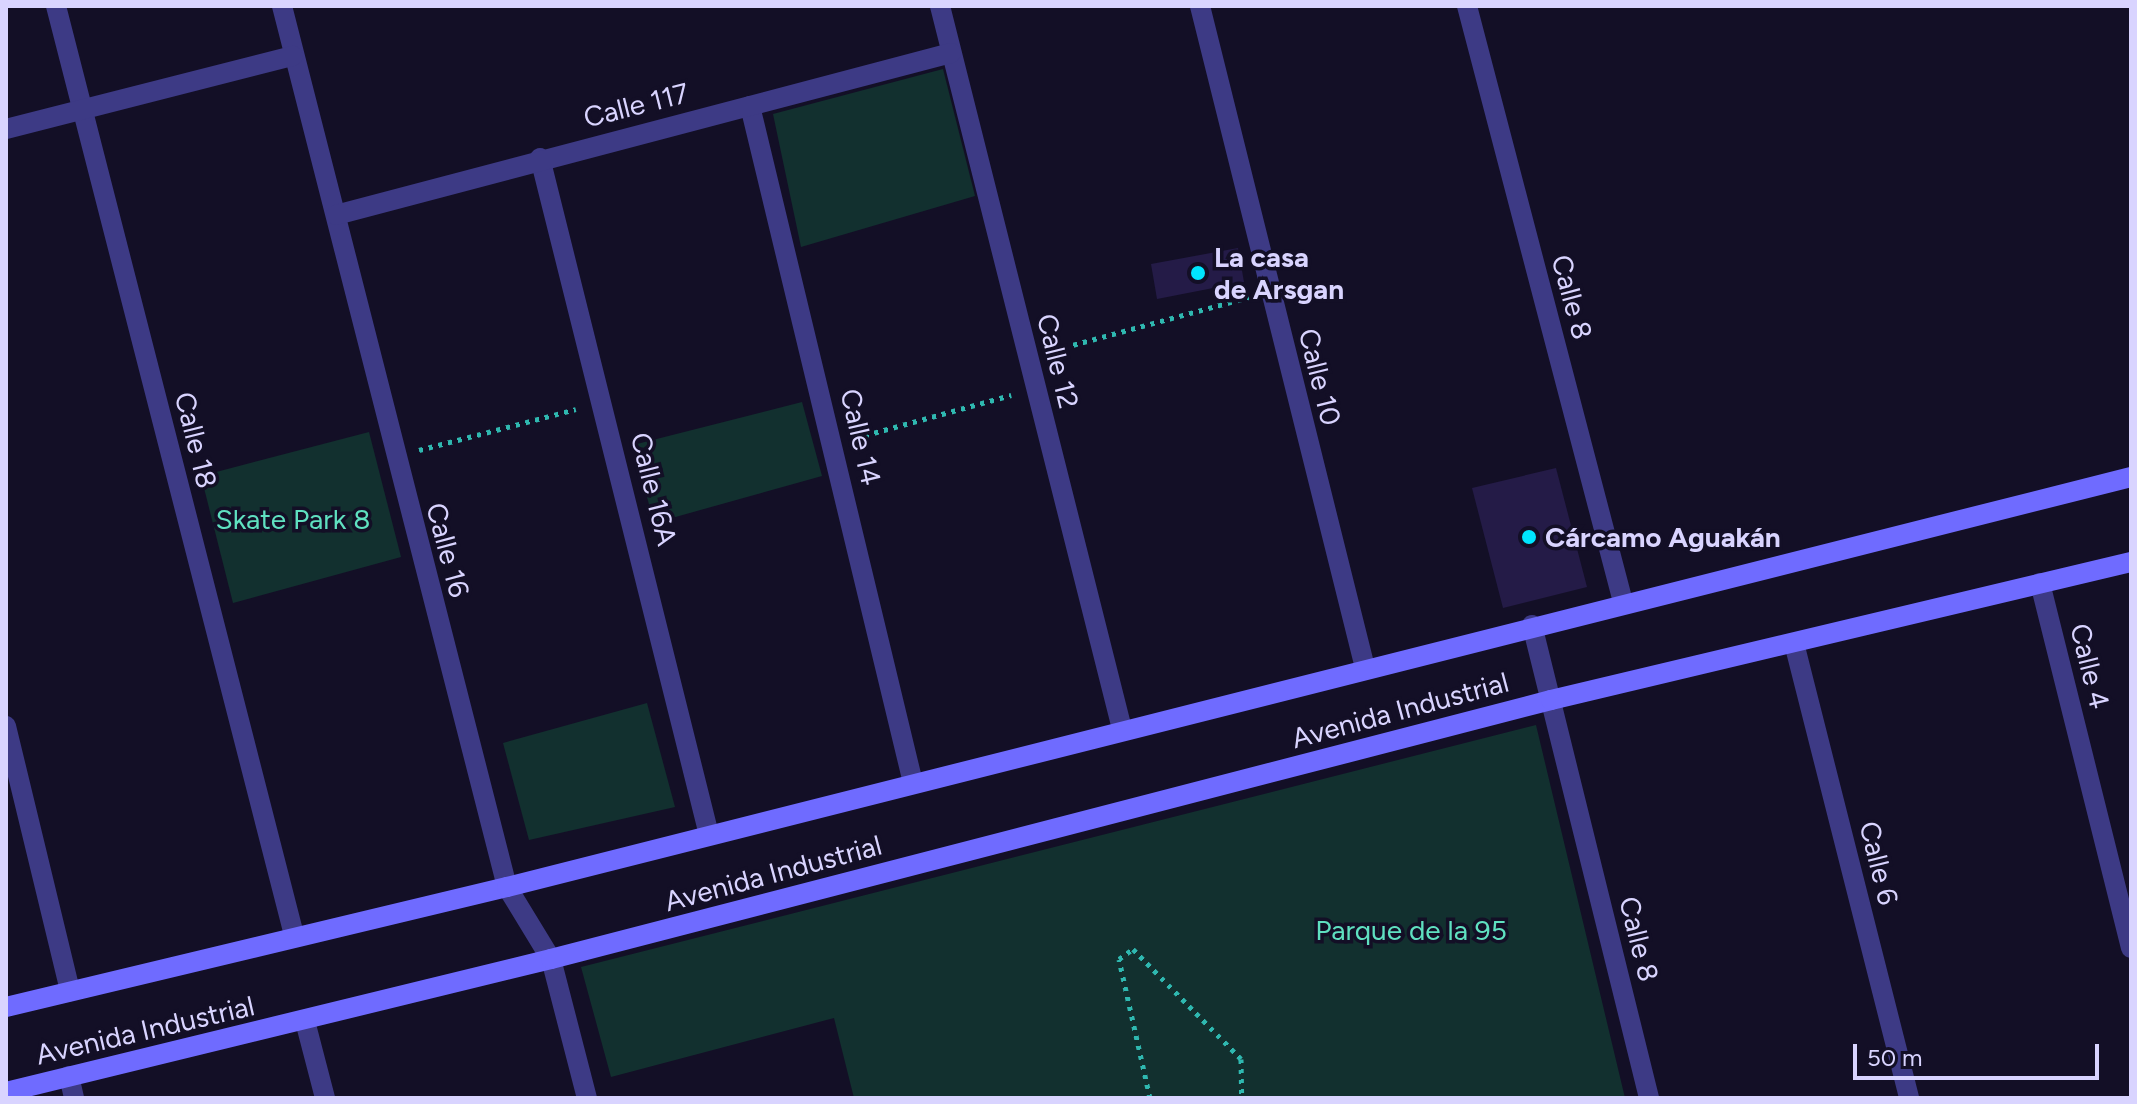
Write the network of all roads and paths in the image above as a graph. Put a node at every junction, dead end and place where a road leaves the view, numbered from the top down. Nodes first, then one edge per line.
1 (56, 6) edge
2 (282, 6) edge
3 (940, 6) edge
4 (1200, 6) edge
5 (1467, 6) edge
6 (951, 53) junction
7 (293, 56) junction
8 (750, 106) junction
9 (82, 110) junction
10 (6, 129) edge
11 (540, 158) junction
12 (336, 215) junction
13 (1269, 292) junction
14 (1028, 357) junction
15 (1036, 388) junction
16 (604, 401) junction
17 (834, 443) junction
18 (395, 457) junction
19 (2131, 477) edge
20 (2131, 562) edge
21 (2040, 583) junction
22 (1623, 602) junction
23 (1532, 625) junction
24 (1794, 643) junction
25 (1365, 668) junction
26 (1551, 700) junction
27 (6, 726) edge
28 (1122, 729) junction
29 (913, 783) junction
30 (709, 835) junction
31 (507, 887) junction
32 (294, 935) junction
33 (2131, 948) edge
34 (551, 959) junction
35 (70, 991) junction
36 (6, 1007) edge
37 (305, 1021) junction
38 (69, 1076) junction
39 (6, 1092) edge
40 (74, 1098) edge
41 (325, 1098) edge
42 (587, 1098) edge
43 (1150, 1098) edge
44 (1242, 1098) edge
45 (1649, 1098) edge
46 (1909, 1098) edge

1 - 9 street, Calle 18
2 - 7 street, Calle 16
3 - 6 street, Calle 12
4 - 13 street, Calle 10
5 - 22 street, Calle 8
6 - 8 street, Calle 117
6 - 14 street, Calle 12
7 - 9 street
7 - 12 street, Calle 16
8 - 11 street, Calle 117
8 - 17 street, Calle 14
9 - 10 street
9 - 32 street, Calle 18
11 - 12 street, Calle 117
11 - 16 street, Calle 16A
12 - 18 street, Calle 16
13 - 14 path
13 - 25 street, Calle 10
14 - 15 street, Calle 12
15 - 17 path
15 - 28 street, Calle 12
16 - 18 path
16 - 30 street, Calle 16A
17 - 29 street, Calle 14
18 - 31 street, Calle 16
19 - 22 street, Avenida Industrial
20 - 21 street, Avenida Industrial
21 - 24 street, Avenida Industrial
21 - 33 street, Calle 4
22 - 23 street, Avenida Industrial
23 - 25 street, Avenida Industrial
23 - 26 street, Avenida Industrial
24 - 26 street, Avenida Industrial
24 - 46 street, Calle 6
25 - 28 street, Avenida Industrial
26 - 34 street, Avenida Industrial
26 - 45 street, Calle 8
27 - 35 street
28 - 29 street, Avenida Industrial
29 - 30 street, Avenida Industrial
30 - 31 street, Avenida Industrial
31 - 32 street, Avenida Industrial
31 - 34 street, Calle 16
32 - 35 street, Avenida Industrial
34 - 37 street, Avenida Industrial
34 - 42 street, Calle 16
35 - 36 street, Avenida Industrial
37 - 38 street, Avenida Industrial
37 - 41 street
38 - 39 street, Avenida Industrial
38 - 40 street
43 - 44 path

